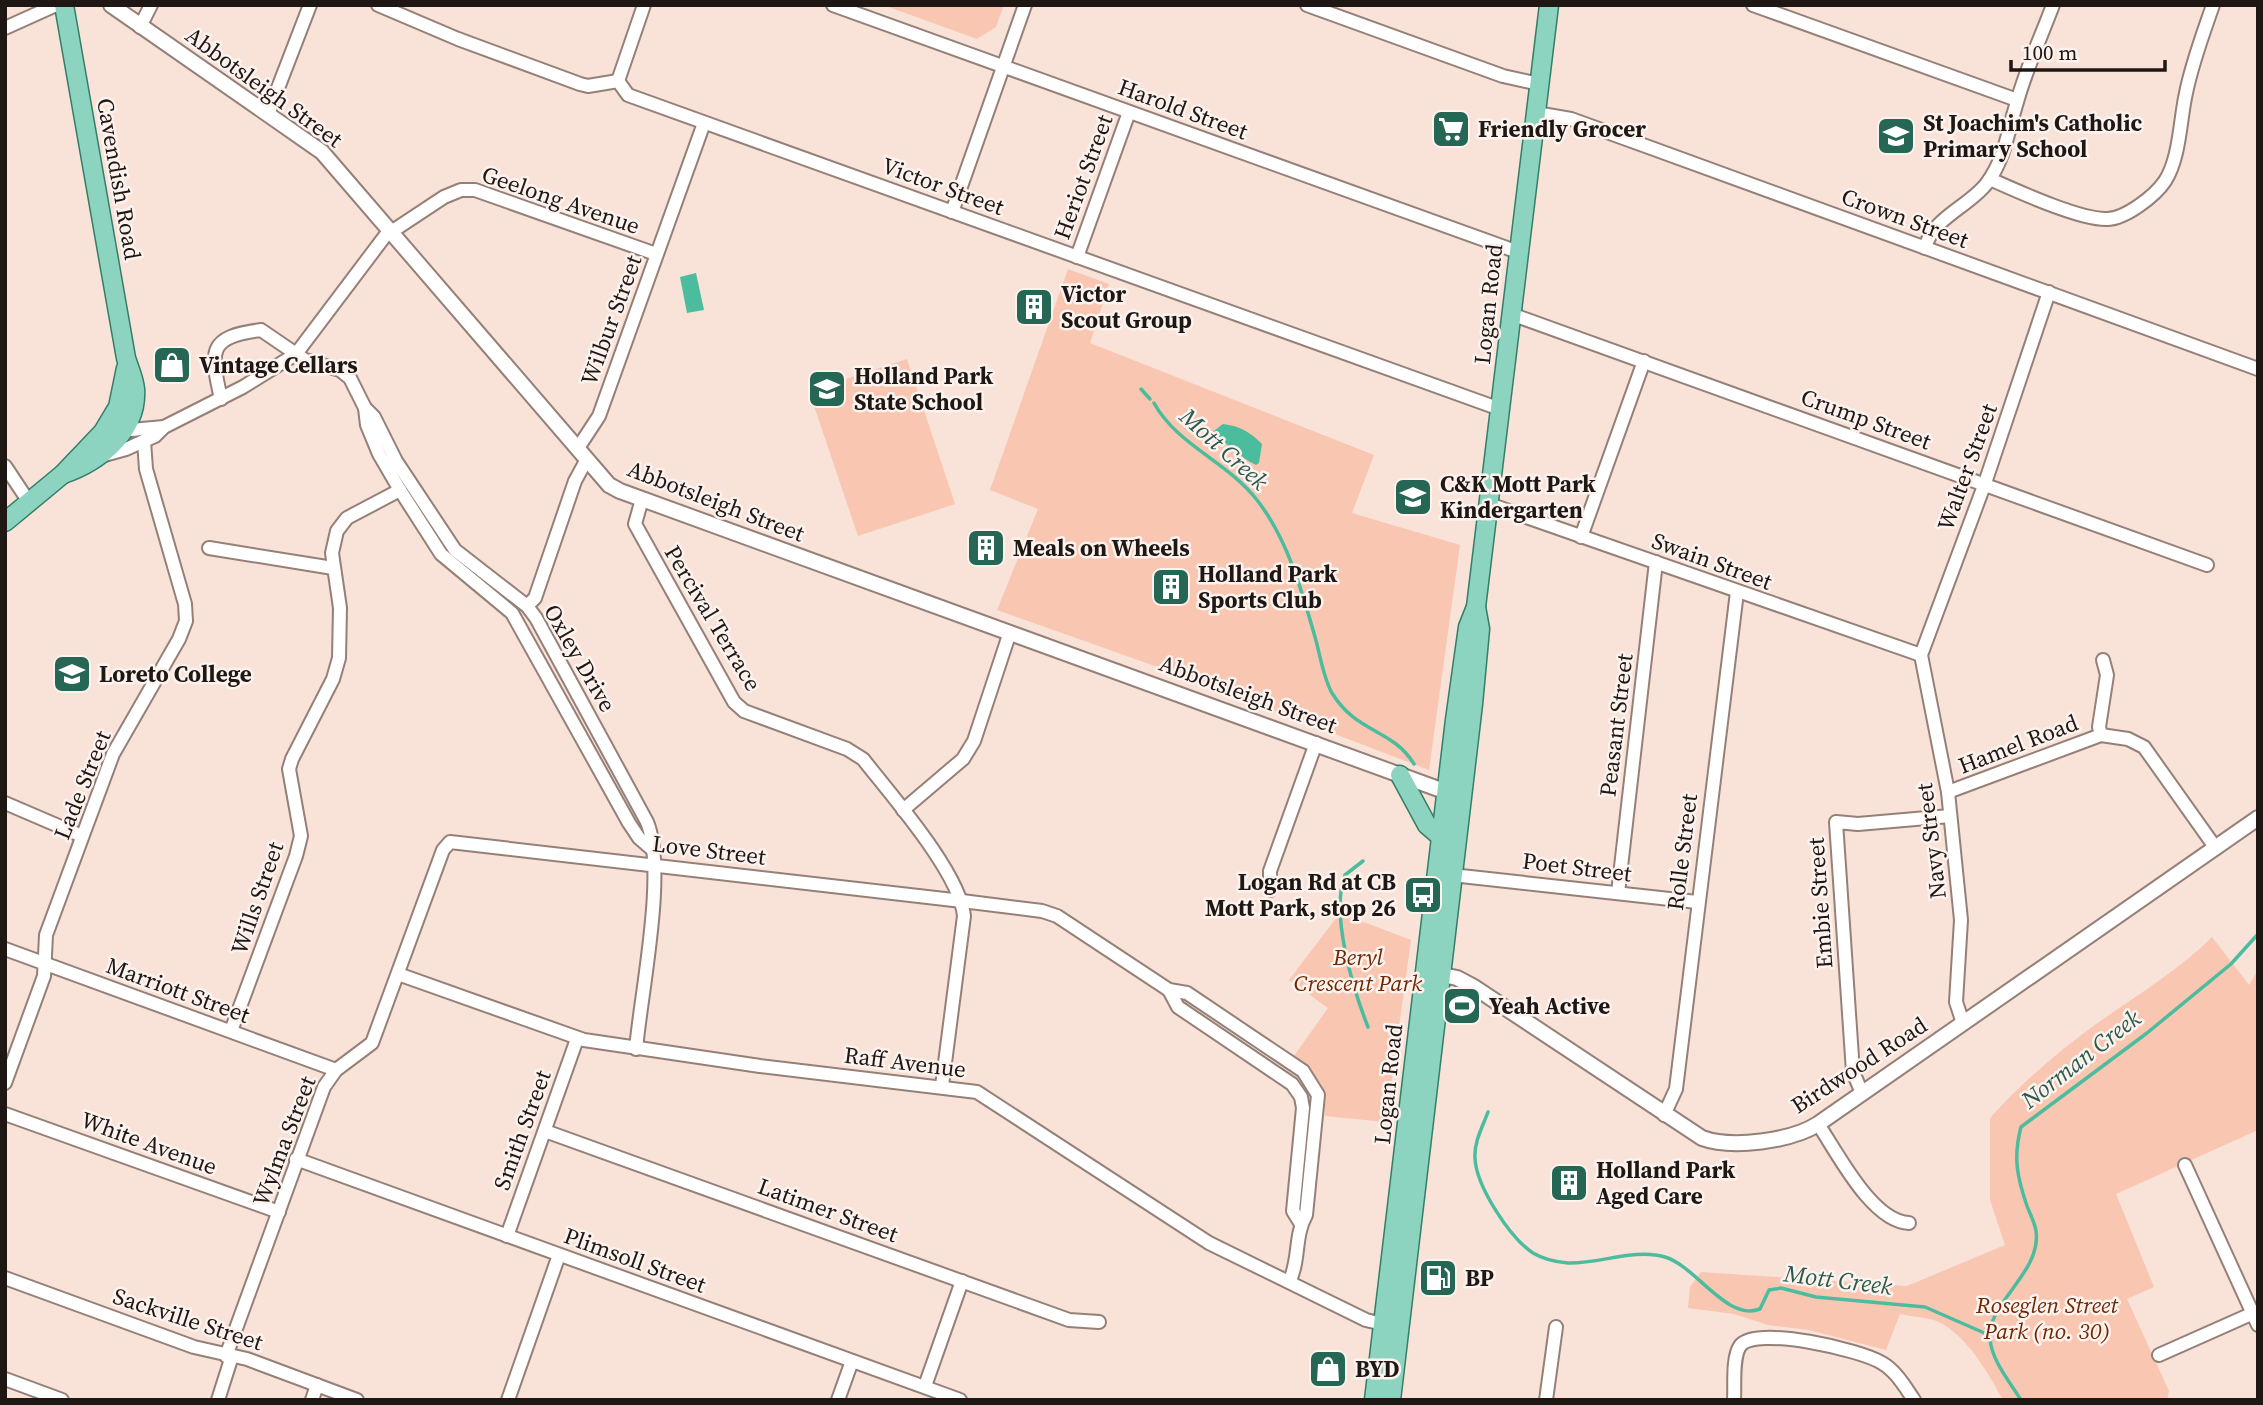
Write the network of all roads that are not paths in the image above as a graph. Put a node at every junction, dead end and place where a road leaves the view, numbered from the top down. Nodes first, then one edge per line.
1 (56, 5) edge
2 (64, 5) edge
3 (111, 5) edge
4 (151, 5) edge
5 (310, 5) edge
6 (378, 5) edge
7 (643, 5) edge
8 (833, 5) edge
9 (1025, 5) edge
10 (1307, 5) edge
11 (1549, 5) edge
12 (1753, 5) edge
13 (2053, 5) edge
14 (2213, 5) edge
15 (140, 27) junction
16 (5, 28) edge
17 (1002, 67) junction
18 (618, 81) junction
19 (1539, 84) junction
20 (2017, 100) junction
21 (1129, 112) junction
22 (1535, 113) junction
23 (268, 114) junction
24 (704, 123) junction
25 (1990, 179) junction
26 (952, 212) junction
27 (393, 231) junction
28 (1925, 248) junction
29 (1518, 252) junction
30 (656, 254) junction
31 (1077, 257) junction
32 (2049, 292) junction
33 (1511, 314) junction
34 (296, 354) junction
35 (127, 361) junction
36 (1644, 361) junction
37 (2258, 369) edge
38 (220, 399) junction
39 (365, 408) junction
40 (1500, 409) junction
41 (103, 432) junction
42 (136, 436) junction
43 (583, 453) junction
44 (5, 466) edge
45 (63, 474) junction
46 (1984, 483) junction
47 (400, 490) junction
48 (642, 499) junction
49 (29, 502) junction
50 (1489, 504) junction
51 (5, 522) edge
52 (1581, 537) junction
53 (209, 548) dead end
54 (1656, 562) junction
55 (2207, 565) dead end
56 (333, 568) junction
57 (1737, 592) junction
58 (527, 607) junction
59 (1010, 632) junction
60 (1921, 656) junction
61 (2103, 660) dead end
62 (2101, 735) junction
63 (1316, 743) junction
64 (1400, 775) junction
65 (1948, 792) junction
66 (1454, 794) junction
67 (5, 803) edge
68 (903, 810) junction
69 (1950, 816) junction
70 (2257, 819) edge
71 (82, 836) junction
72 (1441, 837) junction
73 (450, 842) joint
74 (2215, 847) junction
75 (654, 858) junction
76 (1452, 875) junction
77 (1270, 890) dead end
78 (1618, 893) junction
79 (962, 901) junction
80 (1697, 902) junction
81 (5, 949) edge
82 (45, 964) junction
83 (1432, 973) junction
84 (398, 975) junction
85 (1963, 1023) junction
86 (231, 1031) junction
87 (577, 1039) junction
88 (636, 1049) junction
89 (336, 1070) junction
90 (5, 1083) edge
91 (942, 1086) junction
92 (1863, 1093) junction
93 (5, 1114) edge
94 (1664, 1115) junction
95 (1818, 1124) junction
96 (545, 1131) junction
97 (296, 1159) junction
98 (2185, 1165) dead end
99 (279, 1212) junction
100 (1909, 1223) dead end
101 (507, 1236) junction
102 (559, 1255) junction
103 (5, 1278) edge
104 (962, 1281) junction
105 (1289, 1282) junction
106 (2256, 1317) edge
107 (1099, 1322) dead end
108 (1391, 1326) junction
109 (1556, 1327) dead end
110 (2159, 1355) dead end
111 (229, 1356) junction
112 (852, 1361) junction
113 (5, 1378) edge
114 (317, 1385) junction
115 (925, 1386) junction
116 (939, 1396) edge
117 (62, 1400) edge
118 (218, 1400) edge
119 (312, 1400) edge
120 (357, 1400) edge
121 (508, 1400) edge
122 (838, 1400) edge
123 (960, 1400) edge
124 (1374, 1400) edge
125 (1391, 1400) edge
126 (1546, 1400) edge
127 (1734, 1400) edge
128 (1914, 1400) edge

1 - 16 street
2 - 35 main road, Cavendish Road
3 - 15 street, Abbotsleigh Street
4 - 15 street
5 - 23 street
6 - 18 street
7 - 18 street
8 - 17 street, Harold Street
9 - 17 street
10 - 19 street
11 - 19 main road, Logan Road
12 - 20 street
13 - 20 street
14 - 25 street
15 - 23 street, Abbotsleigh Street
17 - 21 street, Harold Street
17 - 26 street
18 - 24 street, Victor Street
19 - 22 main road, Logan Road
20 - 25 street
21 - 29 street, Harold Street
21 - 31 street, Heriot Street
22 - 28 street, Crown Street
22 - 29 main road, Logan Road
23 - 27 street, Abbotsleigh Street
24 - 26 street, Victor Street
24 - 30 street, Wilbur Street
25 - 28 street
26 - 31 street, Victor Street
27 - 30 street, Geelong Avenue
27 - 34 street, Geelong Avenue
27 - 43 street, Abbotsleigh Street
28 - 32 street, Crown Street
29 - 33 main road, Logan Road
30 - 43 street, Wilbur Street
31 - 40 street, Victor Street
32 - 37 street, Crown Street
32 - 46 street, Walter Street
33 - 36 street, Crump Street
33 - 40 main road, Logan Road
34 - 38 street, Geelong Avenue
34 - 38 street, Oxley Drive
34 - 39 street, Oxley Drive
35 - 41 main road, Cavendish Road
35 - 42 main road, Cavendish Road
36 - 46 street, Crump Street
36 - 52 street
38 - 42 street, Geelong Avenue
39 - 47 street, Oxley Drive
39 - 58 street, Oxley Drive
40 - 50 main road, Logan Road
41 - 42 street, Geelong Avenue
41 - 45 main road, Cavendish Road
42 - 45 main road, Cavendish Road
42 - 71 street, Lade Street
43 - 48 street, Abbotsleigh Street
43 - 58 street, Wilbur Street
44 - 49 street
45 - 49 main road, Cavendish Road
46 - 55 street, Crump Street
46 - 60 street, Walter Street
47 - 56 street, Wills Street
47 - 75 street, Oxley Drive
48 - 59 street, Abbotsleigh Street
48 - 68 street, Percival Terrace
49 - 51 main road, Cavendish Road
50 - 52 street, Swain Street
50 - 66 main road, Logan Road
52 - 54 street, Swain Street
53 - 56 street
54 - 57 street, Swain Street
54 - 78 street, Peasant Street
56 - 86 street, Wills Street
57 - 60 street, Swain Street
57 - 80 street, Rolle Street
58 - 75 street, Oxley Drive
59 - 63 street, Abbotsleigh Street
59 - 68 street
60 - 65 street, Navy Street
61 - 62 street
62 - 65 street, Hamel Road
62 - 74 street, Hamel Road
63 - 64 street, Abbotsleigh Street
63 - 77 street
64 - 66 street, Abbotsleigh Street
64 - 72 main road
65 - 69 street, Navy Street
66 - 72 main road, Logan Road
66 - 76 main road, Logan Road
67 - 71 street
68 - 79 street, Percival Terrace
69 - 85 street, Navy Street
69 - 92 street, Embie Street
70 - 74 street, Birdwood Road
71 - 82 street, Lade Street
72 - 83 main road, Logan Road
73 - 75 street, Love Street
73 - 84 street, Wylma Street
74 - 85 street, Birdwood Road
75 - 79 street, Love Street
75 - 88 street, Oxley Drive
76 - 78 street, Poet Street
76 - 83 main road, Logan Road
78 - 80 street, Poet Street
79 - 91 street
79 - 105 street, Love Street
80 - 94 street, Rolle Street
81 - 82 street, Marriott Street
82 - 86 street, Marriott Street
82 - 90 street, Lade Street
83 - 94 street, Birdwood Road
83 - 108 main road, Logan Road
84 - 87 street, Raff Avenue
84 - 89 street, Wylma Street
85 - 92 street, Birdwood Road
86 - 89 street, Marriott Street
87 - 88 street, Raff Avenue
87 - 96 street, Smith Street
88 - 91 street, Raff Avenue
89 - 97 street, Wylma Street
91 - 105 street, Raff Avenue
92 - 95 street, Birdwood Road
93 - 99 street, White Avenue
94 - 95 street, Birdwood Road
95 - 100 street
96 - 101 street, Smith Street
96 - 104 street, Latimer Street
97 - 99 street, Wylma Street
97 - 101 street, Plimsoll Street
98 - 106 street
99 - 111 street, Wylma Street
101 - 102 street, Plimsoll Street
102 - 112 street, Plimsoll Street
102 - 121 street
103 - 111 street, Sackville Street
104 - 107 street, Latimer Street
104 - 115 street
105 - 108 street, Raff Avenue
106 - 110 street
108 - 124 main road, Logan Road
108 - 125 main road, Logan Road
109 - 126 street
111 - 114 street, Sackville Street
111 - 118 street, Wylma Street
112 - 115 street, Plimsoll Street
112 - 122 street
113 - 117 street
114 - 119 street
114 - 120 street, Sackville Street
115 - 116 street, Plimsoll Street
116 - 123 street, Plimsoll Street
127 - 128 street

